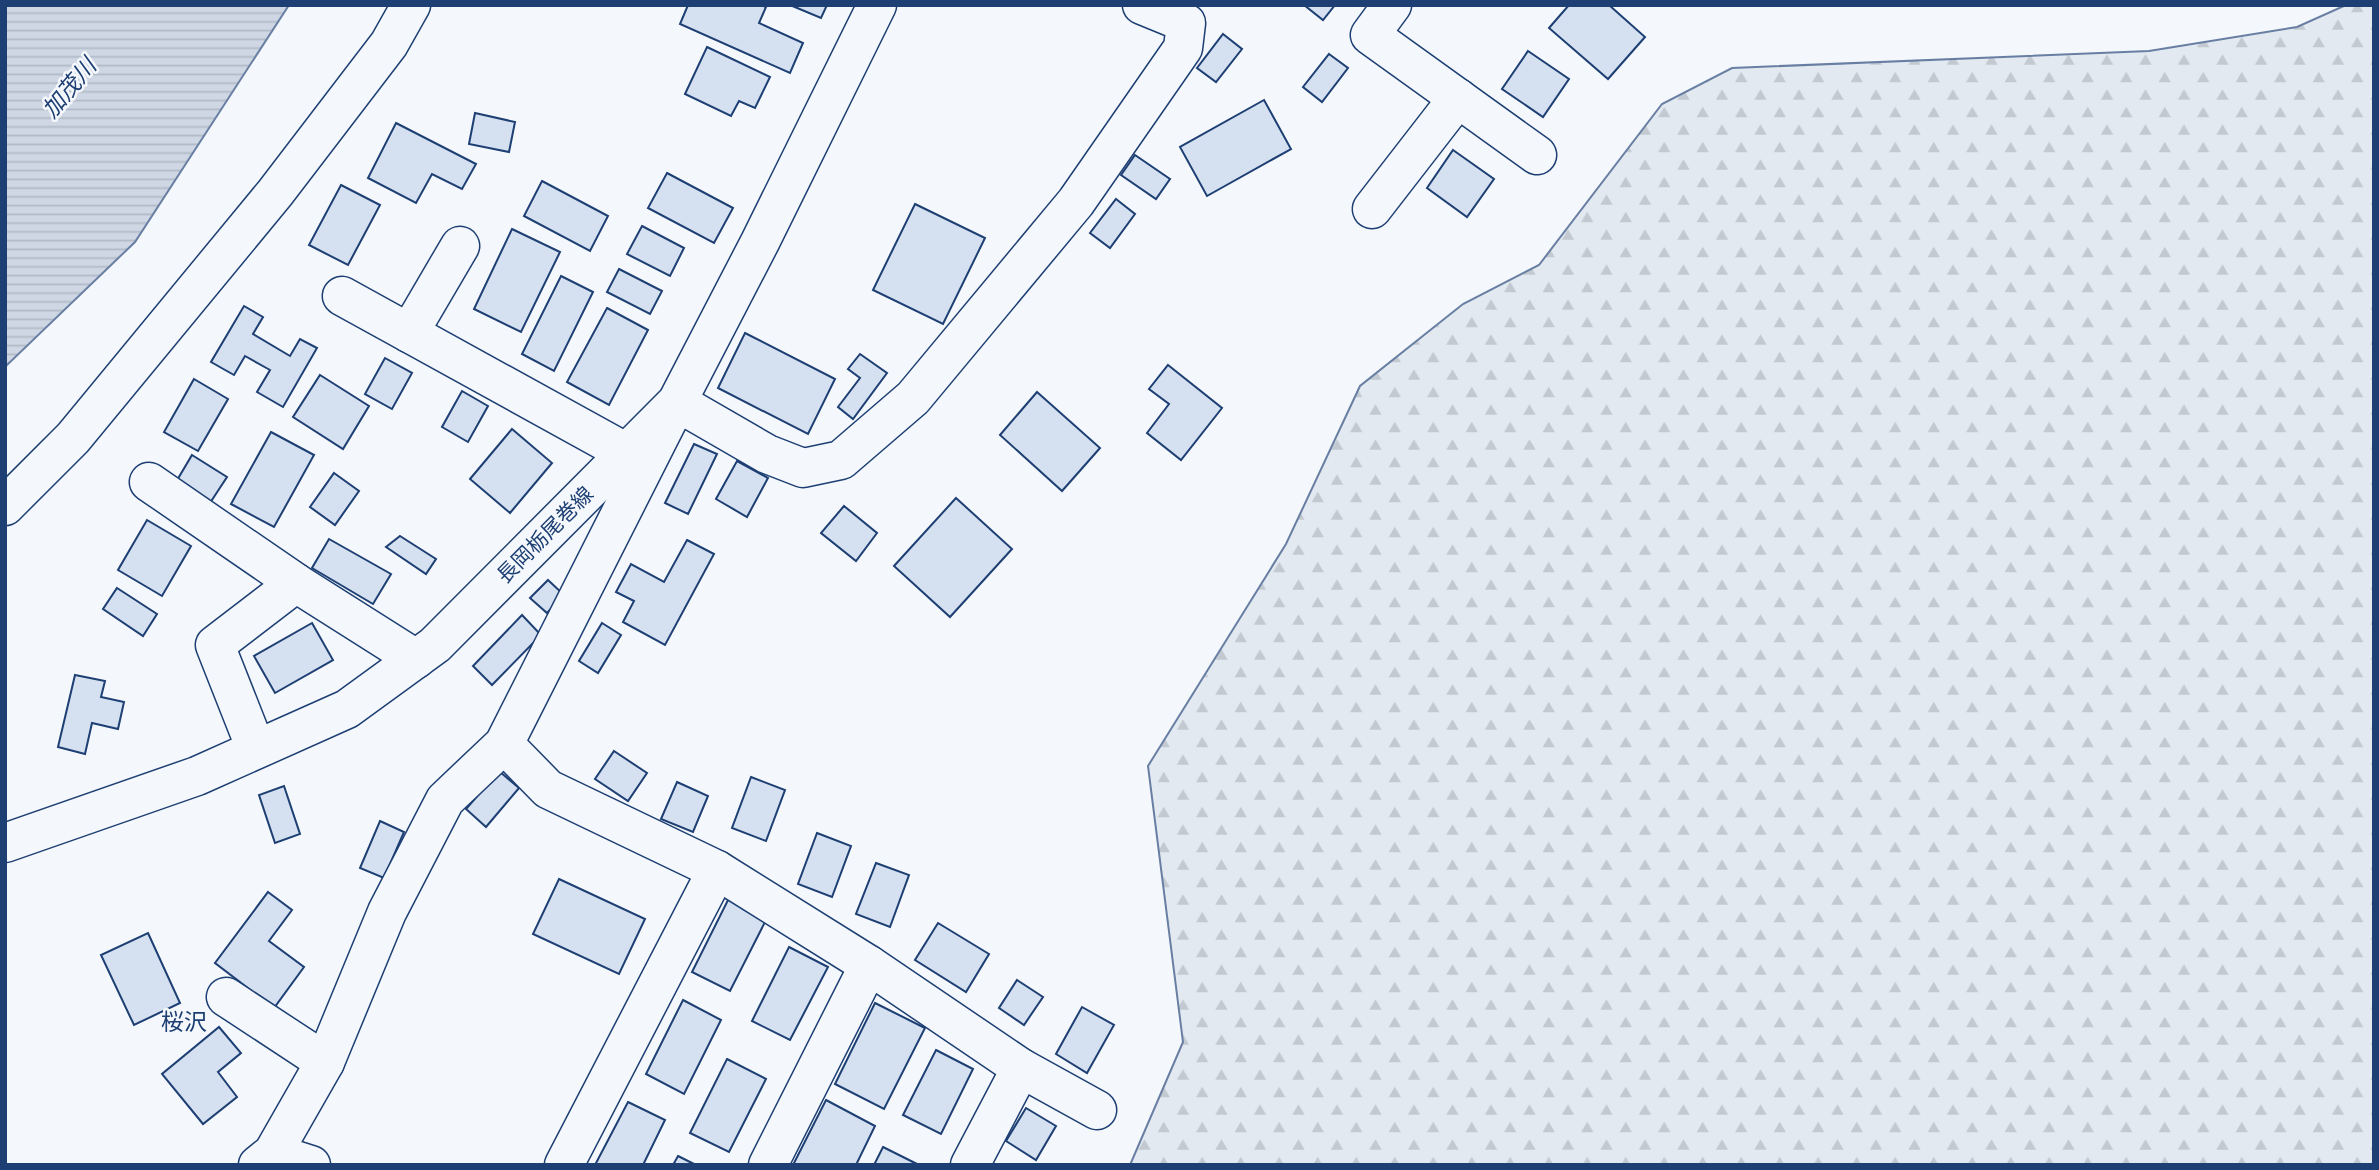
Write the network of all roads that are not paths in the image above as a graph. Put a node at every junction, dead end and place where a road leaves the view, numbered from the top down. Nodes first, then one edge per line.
1 (411, 5) edge
2 (877, 5) edge
3 (1142, 5) edge
4 (1392, 5) edge
5 (1458, 98) junction
6 (1537, 155) dead end
7 (1372, 209) dead end
8 (460, 246) dead end
9 (342, 296) dead end
10 (409, 333) junction
11 (677, 402) junction
12 (625, 452) junction
13 (149, 482) dead end
14 (5, 506) edge
15 (296, 583) junction
16 (416, 659) junction
17 (504, 744) junction
18 (256, 749) junction
19 (5, 843) edge
20 (717, 870) junction
21 (869, 965) junction
22 (226, 997) dead end
23 (325, 1062) junction
24 (1021, 1068) junction
25 (1097, 1110) dead end
26 (265, 1159) edge
27 (311, 1165) edge
28 (564, 1165) edge
29 (768, 1165) edge
30 (970, 1165) edge

1 - 14 street
2 - 11 street, 長岡栃尾巻線
3 - 11 street
4 - 5 street
5 - 6 street
5 - 7 street
8 - 10 street
9 - 10 street
10 - 12 street
11 - 12 street, 長岡栃尾巻線
11 - 17 street
12 - 16 street, 長岡栃尾巻線
13 - 15 street
15 - 16 street
15 - 18 street
16 - 18 street, 長岡栃尾巻線
17 - 20 street
17 - 23 street
18 - 19 street, 長岡栃尾巻線
20 - 21 street
20 - 28 street
21 - 24 street
21 - 29 street
22 - 23 street
23 - 26 street
24 - 25 street
24 - 30 street
26 - 27 street

